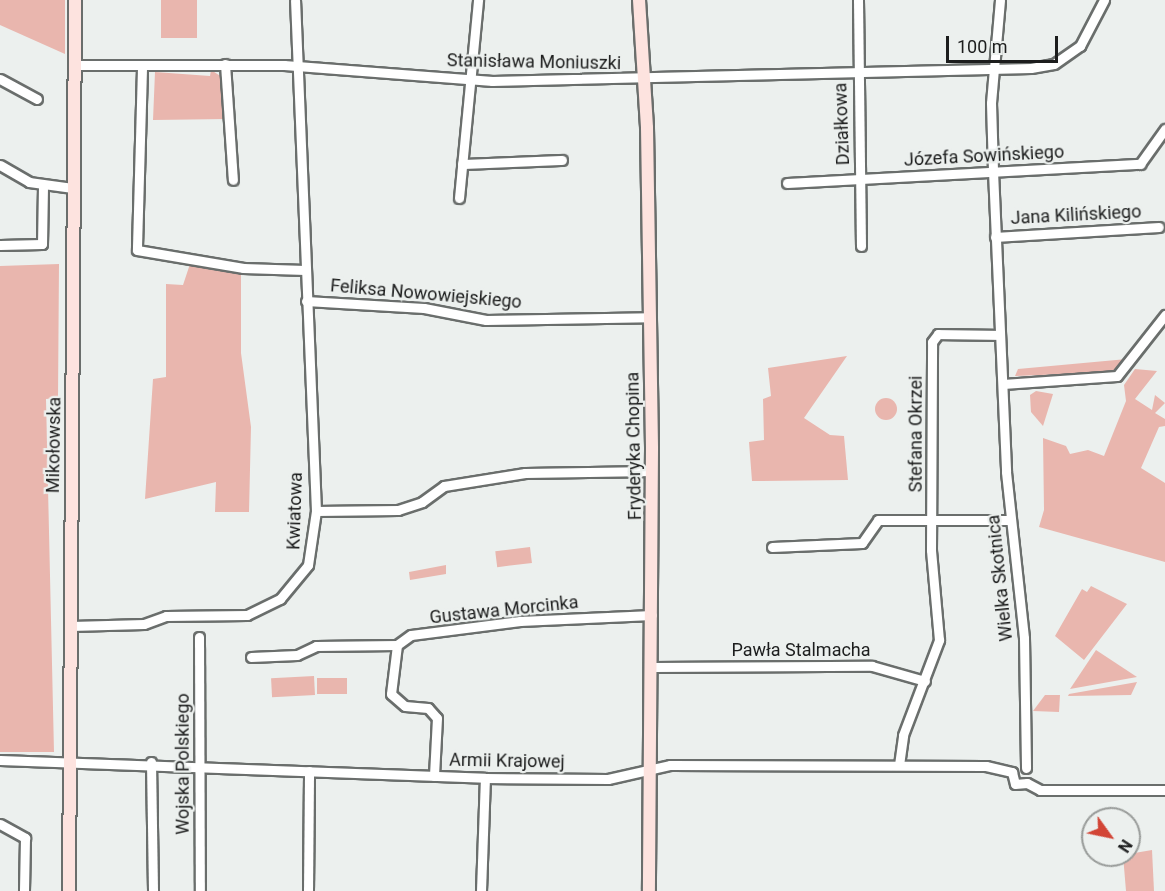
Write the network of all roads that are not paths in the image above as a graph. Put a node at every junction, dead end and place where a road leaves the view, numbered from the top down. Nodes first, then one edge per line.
1 (75, 0) edge
2 (295, 0) edge
3 (478, 0) edge
4 (639, 0) edge
5 (858, 0) edge
6 (999, 0) edge
7 (1104, 0) edge
8 (225, 64) junction
9 (75, 65) junction
10 (299, 66) junction
11 (142, 68) junction
12 (993, 70) junction
13 (857, 74) junction
14 (0, 79) edge
15 (644, 80) junction
16 (468, 81) junction
17 (37, 99) dead end
18 (1165, 129) edge
19 (562, 160) dead end
20 (462, 164) junction
21 (0, 165) edge
22 (993, 171) junction
23 (860, 179) junction
24 (233, 180) dead end
25 (786, 183) dead end
26 (43, 186) junction
27 (73, 188) junction
28 (459, 198) dead end
29 (1159, 227) dead end
30 (996, 237) junction
31 (0, 245) edge
32 (861, 246) dead end
33 (305, 270) junction
34 (306, 301) junction
35 (1165, 315) edge
36 (650, 317) junction
37 (1000, 335) junction
38 (1003, 384) junction
39 (652, 471) junction
40 (316, 511) junction
41 (932, 519) junction
42 (1011, 520) junction
43 (772, 547) dead end
44 (652, 615) junction
45 (71, 626) junction
46 (199, 637) dead end
47 (397, 645) junction
48 (251, 657) dead end
49 (652, 667) junction
50 (925, 681) junction
51 (0, 760) edge
52 (70, 760) junction
53 (151, 762) junction
54 (199, 764) junction
55 (899, 765) junction
56 (1026, 768) junction
57 (652, 769) junction
58 (309, 771) junction
59 (1012, 772) junction
60 (434, 776) junction
61 (484, 777) junction
62 (1027, 783) junction
63 (1165, 790) edge
64 (0, 824) edge
65 (24, 891) edge
66 (69, 891) edge
67 (153, 891) edge
68 (200, 891) edge
69 (308, 891) edge
70 (482, 891) edge
71 (649, 891) edge

1 - 9 street, Mikołowska
2 - 10 street, Kwiatowa
3 - 16 street
4 - 15 street, Fryderyka Chopina
5 - 13 street, Działkowa
6 - 12 street, Wielka Skotnica
7 - 12 street, Stanisława Moniuszki
8 - 10 street, Stanisława Moniuszki
8 - 11 street, Stanisława Moniuszki
8 - 24 street
9 - 11 street, Stanisława Moniuszki
9 - 27 street, Mikołowska
10 - 16 street, Stanisława Moniuszki
10 - 33 street, Kwiatowa
11 - 33 street
12 - 13 street, Stanisława Moniuszki
12 - 22 street, Wielka Skotnica
13 - 15 street, Stanisława Moniuszki
13 - 23 street, Działkowa
14 - 17 street
15 - 16 street, Stanisława Moniuszki
15 - 36 street, Fryderyka Chopina
16 - 20 street
18 - 22 street, Józefa Sowińskiego
19 - 20 street
20 - 28 street
21 - 26 street
22 - 23 street, Józefa Sowińskiego
22 - 30 street, Wielka Skotnica
23 - 25 street, Józefa Sowińskiego
23 - 32 street, Działkowa
26 - 27 street
26 - 31 street
27 - 45 street, Mikołowska
29 - 30 street, Jana Kilińskiego
30 - 37 street, Wielka Skotnica
33 - 34 street, Kwiatowa
34 - 36 street, Feliksa Nowowiejskiego
34 - 40 street, Kwiatowa
35 - 38 street
36 - 39 street, Fryderyka Chopina
37 - 38 street, Wielka Skotnica
37 - 41 street, Stefana Okrzei
38 - 42 street, Wielka Skotnica
39 - 40 street
39 - 44 street, Fryderyka Chopina
40 - 45 street, Kwiatowa
41 - 42 street
41 - 43 street
41 - 50 street
42 - 56 street, Wielka Skotnica
44 - 47 street, Gustawa Morcinka
44 - 49 street, Fryderyka Chopina
45 - 52 street, Mikołowska
46 - 54 street, Wojska Polskiego
47 - 48 street, Gustawa Morcinka
47 - 60 street
49 - 50 street, Pawła Stalmacha
49 - 57 street, Fryderyka Chopina
50 - 55 street
51 - 52 street, Armii Krajowej
52 - 53 street, Armii Krajowej
52 - 66 street, Mikołowska
53 - 54 street, Armii Krajowej
53 - 67 street, Wojska Polskiego
54 - 58 street, Armii Krajowej
54 - 68 street, Wojska Polskiego
55 - 57 street, Armii Krajowej
55 - 59 street, Armii Krajowej
56 - 59 street
56 - 62 street, Wielka Skotnica
57 - 61 street, Armii Krajowej
57 - 71 street, Fryderyka Chopina
58 - 60 street, Armii Krajowej
58 - 69 street
59 - 62 street
60 - 61 street, Armii Krajowej
61 - 70 street
62 - 63 street
64 - 65 street

